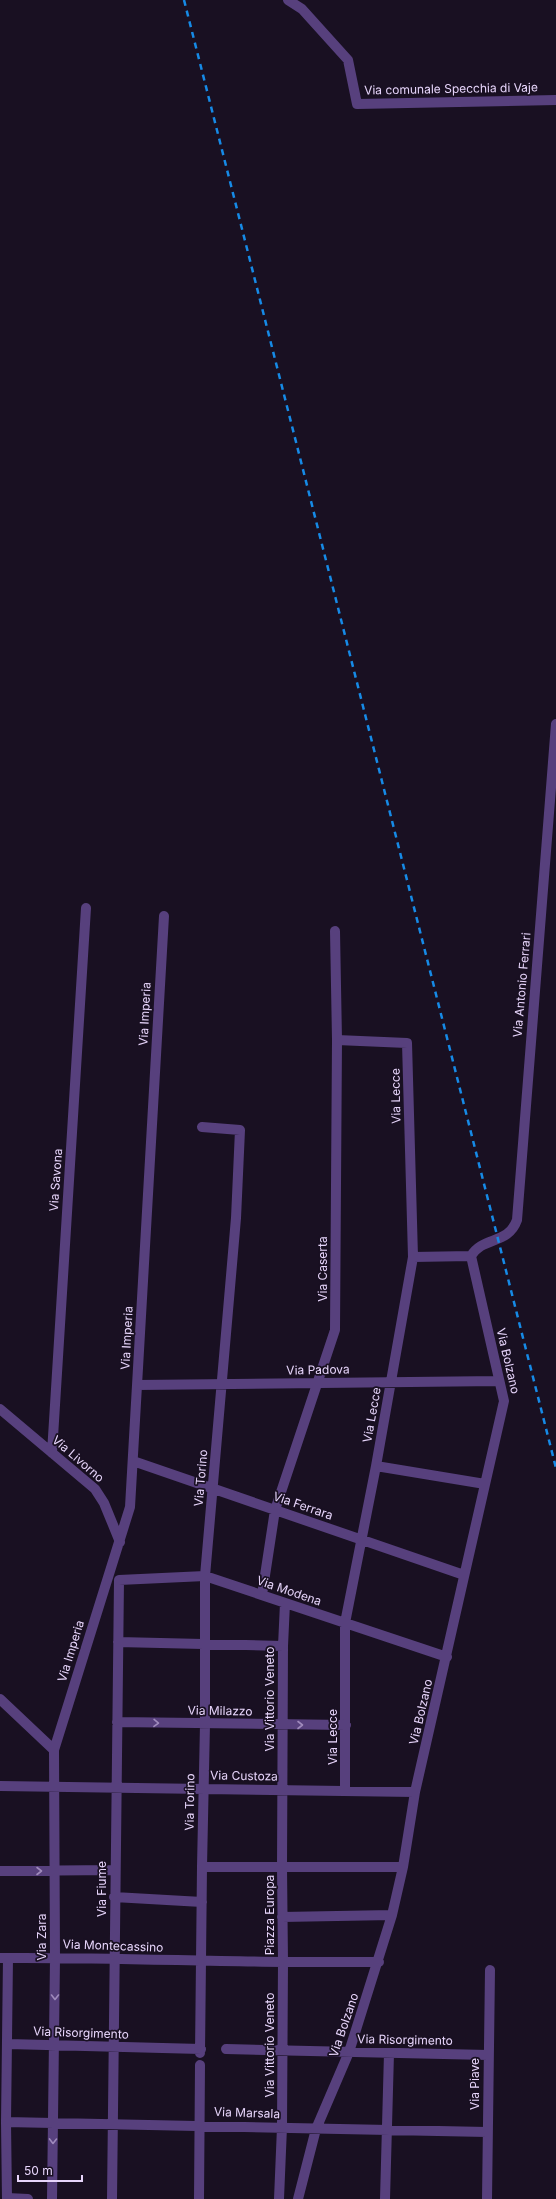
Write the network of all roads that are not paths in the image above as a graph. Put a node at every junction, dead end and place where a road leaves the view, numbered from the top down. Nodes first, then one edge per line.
1 (288, 0) edge
2 (556, 100) edge
3 (556, 724) edge
4 (86, 908) dead end
5 (164, 916) dead end
6 (335, 931) dead end
7 (337, 1040) junction
8 (202, 1127) dead end
9 (470, 1256) junction
10 (413, 1257) junction
11 (499, 1381) junction
12 (392, 1382) junction
13 (317, 1383) junction
14 (223, 1384) junction
15 (138, 1385) junction
16 (0, 1409) edge
17 (52, 1453) junction
18 (133, 1461) junction
19 (376, 1466) junction
20 (485, 1484) junction
21 (213, 1488) junction
22 (275, 1510) junction
23 (362, 1540) junction
24 (120, 1542) junction
25 (464, 1575) junction
26 (205, 1576) junction
27 (119, 1580) joint
28 (262, 1595) junction
29 (285, 1603) junction
30 (345, 1623) junction
31 (118, 1642) junction
32 (204, 1644) junction
33 (282, 1646) junction
34 (447, 1658) junction
35 (0, 1699) edge
36 (117, 1722) junction
37 (205, 1724) junction
38 (282, 1725) junction
39 (346, 1725) junction
40 (54, 1750) junction
41 (0, 1786) edge
42 (116, 1786) junction
43 (54, 1787) junction
44 (202, 1789) junction
45 (283, 1790) junction
46 (345, 1790) junction
47 (415, 1792) junction
48 (202, 1866) junction
49 (282, 1867) junction
50 (403, 1867) junction
51 (114, 1870) junction
52 (0, 1871) edge
53 (55, 1871) junction
54 (114, 1896) junction
55 (202, 1902) junction
56 (392, 1915) junction
57 (282, 1917) junction
58 (4, 1958) edge
59 (55, 1958) junction
60 (115, 1960) junction
61 (202, 1962) junction
62 (283, 1962) junction
63 (378, 1962) junction
64 (490, 1970) dead end
65 (8, 2044) junction
66 (54, 2045) junction
67 (114, 2047) junction
68 (226, 2049) dead end
69 (283, 2050) junction
70 (350, 2052) junction
71 (388, 2053) junction
72 (488, 2055) junction
73 (200, 2065) dead end
74 (6, 2122) junction
75 (53, 2122) junction
76 (113, 2124) junction
77 (200, 2125) junction
78 (282, 2127) junction
79 (316, 2129) junction
80 (386, 2130) junction
81 (487, 2132) junction
82 (7, 2198) edge
83 (28, 2199) edge
84 (52, 2199) edge
85 (112, 2199) edge
86 (199, 2199) edge
87 (279, 2199) edge
88 (298, 2199) edge
89 (385, 2199) edge
90 (487, 2199) edge

1 - 2 street, Via comunale Specchia di Vaje
3 - 9 street, Via Antonio Ferrari
4 - 17 street, Via Savona
5 - 15 street, Via Imperia
6 - 7 street, Via Caserta
7 - 10 street, Via Lecce
7 - 13 street, Via Caserta
8 - 14 street, Via Torino
9 - 10 street
9 - 11 street, Via Bolzano
10 - 12 street, Via Lecce
11 - 12 street, Via Padova
11 - 20 street, Via Bolzano
12 - 13 street, Via Padova
12 - 19 street, Via Lecce
13 - 14 street, Via Padova
13 - 22 street, Via Caserta
14 - 15 street, Via Padova
14 - 21 street, Via Torino
15 - 18 street, Via Imperia
16 - 17 street, Via Livorno
17 - 24 street, Via Livorno
18 - 21 street, Via Ferrara
18 - 24 street, Via Imperia
19 - 20 street
19 - 23 street, Via Lecce
20 - 25 street, Via Bolzano
21 - 22 street, Via Ferrara
21 - 26 street, Via Torino
22 - 23 street, Via Ferrara
22 - 28 street, Via Caserta
23 - 25 street, Via Ferrara
23 - 30 street, Via Lecce
24 - 40 street, Via Imperia
25 - 34 street, Via Bolzano
26 - 27 street, Via Modena
26 - 28 street, Via Modena
26 - 32 street, Via Torino
27 - 31 street, Via Fiume
28 - 29 street, Via Modena
29 - 30 street, Via Modena
29 - 33 street, Via Vittorio Veneto
30 - 34 street, Via Modena
30 - 39 street, Via Lecce
31 - 32 street
31 - 36 street, Via Fiume
32 - 33 street
32 - 37 street, Via Torino
33 - 38 street, Via Vittorio Veneto
34 - 47 street, Via Bolzano
35 - 40 street
36 -> 37 street, Via Milazzo
36 - 42 street, Via Fiume
37 - 38 street, Via Milazzo
37 - 44 street, Via Torino
38 -> 39 street, Via Milazzo
38 - 45 street, Via Vittorio Veneto
39 - 46 street, Via Lecce
40 - 43 street, Via Zara
41 - 43 street, Via Custoza
42 - 43 street, Via Custoza
42 - 44 street, Via Custoza
42 - 51 street, Via Fiume
43 - 53 street, Via Zara
44 - 45 street, Via Custoza
44 - 48 street, Via Torino
45 - 46 street, Via Custoza
45 - 49 street, Via Vittorio Veneto
46 - 47 street, Via Custoza
47 - 50 street, Via Bolzano
48 - 49 street, Piazza Europa
48 - 55 street
49 - 50 street
49 - 57 street, Piazza Europa
50 - 56 street, Via Bolzano
51 - 53 street
51 - 54 street, Via Fiume
52 -> 53 street
53 - 59 street, Via Zara
54 - 55 street
54 - 60 street, Via Fiume
55 - 61 street
56 - 57 street
56 - 63 street, Via Bolzano
57 - 62 street, Piazza Europa
58 - 59 street, Via Montecassino
58 - 65 street
59 - 60 street, Via Montecassino
59 -> 66 street, Via Zara
60 - 61 street, Via Montecassino
60 - 67 street, Via Fiume
61 - 62 street, Piazza Europa
61 - 67 street, Via Risorgimento
62 - 63 street
62 - 69 street, Via Vittorio Veneto
63 - 70 street, Via Bolzano
64 - 72 street, Via Piave
65 - 66 street, Via Risorgimento
65 - 74 street
66 - 67 street, Via Risorgimento
66 - 75 street, Via Zara
67 - 76 street, Via Fiume
68 - 69 street, Via Risorgimento
69 - 70 street, Via Risorgimento
69 - 78 street, Via Vittorio Veneto
70 - 71 street, Via Risorgimento
70 - 79 street, Via Bolzano
71 - 72 street, Via Risorgimento
71 - 80 street
72 - 81 street, Via Piave
73 - 77 street
74 - 75 street, Via Marsala
74 - 82 street
75 - 76 street, Via Marsala
75 -> 84 street, Via Zara
76 - 77 street, Via Marsala
76 - 85 street, Via Fiume
77 - 78 street, Via Marsala
77 - 86 street
78 - 79 street, Via Marsala
78 - 87 street, Via Vittorio Veneto
79 - 80 street, Via Marsala
79 - 88 street, Via Bolzano
80 - 81 street, Via Marsala
80 - 89 street
81 - 90 street, Via Piave
82 - 83 street

